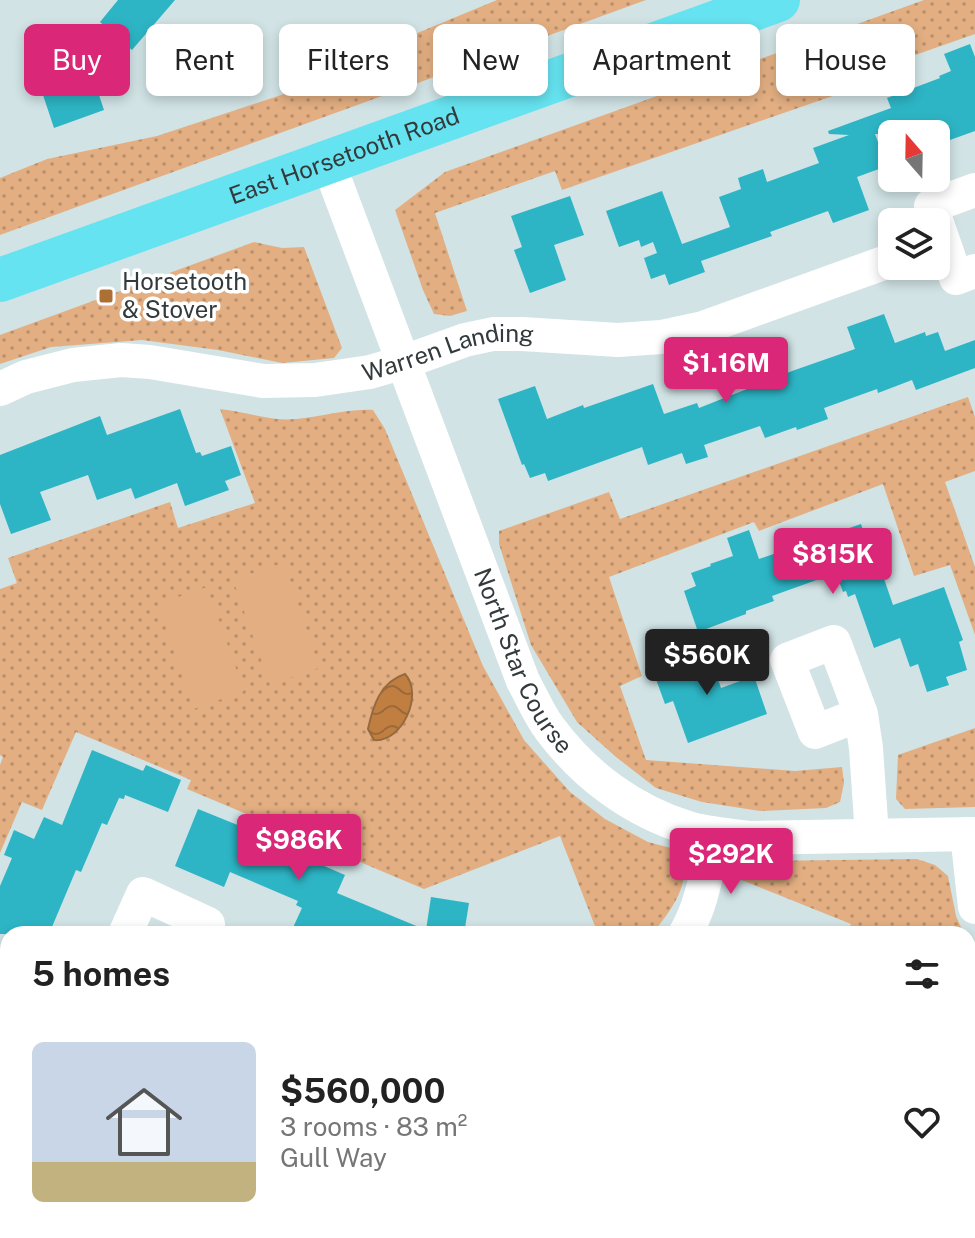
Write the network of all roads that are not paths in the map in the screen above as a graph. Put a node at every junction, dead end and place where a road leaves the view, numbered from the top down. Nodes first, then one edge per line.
1 (778, 0) edge
2 (328, 162) junction
3 (975, 190) edge
4 (931, 208) edge
5 (878, 265) edge
6 (950, 265) edge
7 (975, 271) edge
8 (0, 280) edge
9 (404, 362) junction
10 (0, 389) edge
11 (861, 714) dead end
12 (715, 834) junction
13 (971, 834) edge
14 (872, 836) junction
15 (975, 907) edge
16 (129, 926) edge
17 (208, 926) edge
18 (690, 926) edge

1 - 2 main road, East Horsetooth Road
2 - 8 main road, East Horsetooth Road
2 - 9 street, North Star Course
3 - 4 street
5 - 9 street, Warren Landing
6 - 7 street
9 - 10 street, Warren Landing
9 - 12 street, North Star Course
11 - 14 street
12 - 14 street, North Star Course
12 - 18 street
13 - 14 street, North Star Course
13 - 15 street
16 - 17 street

